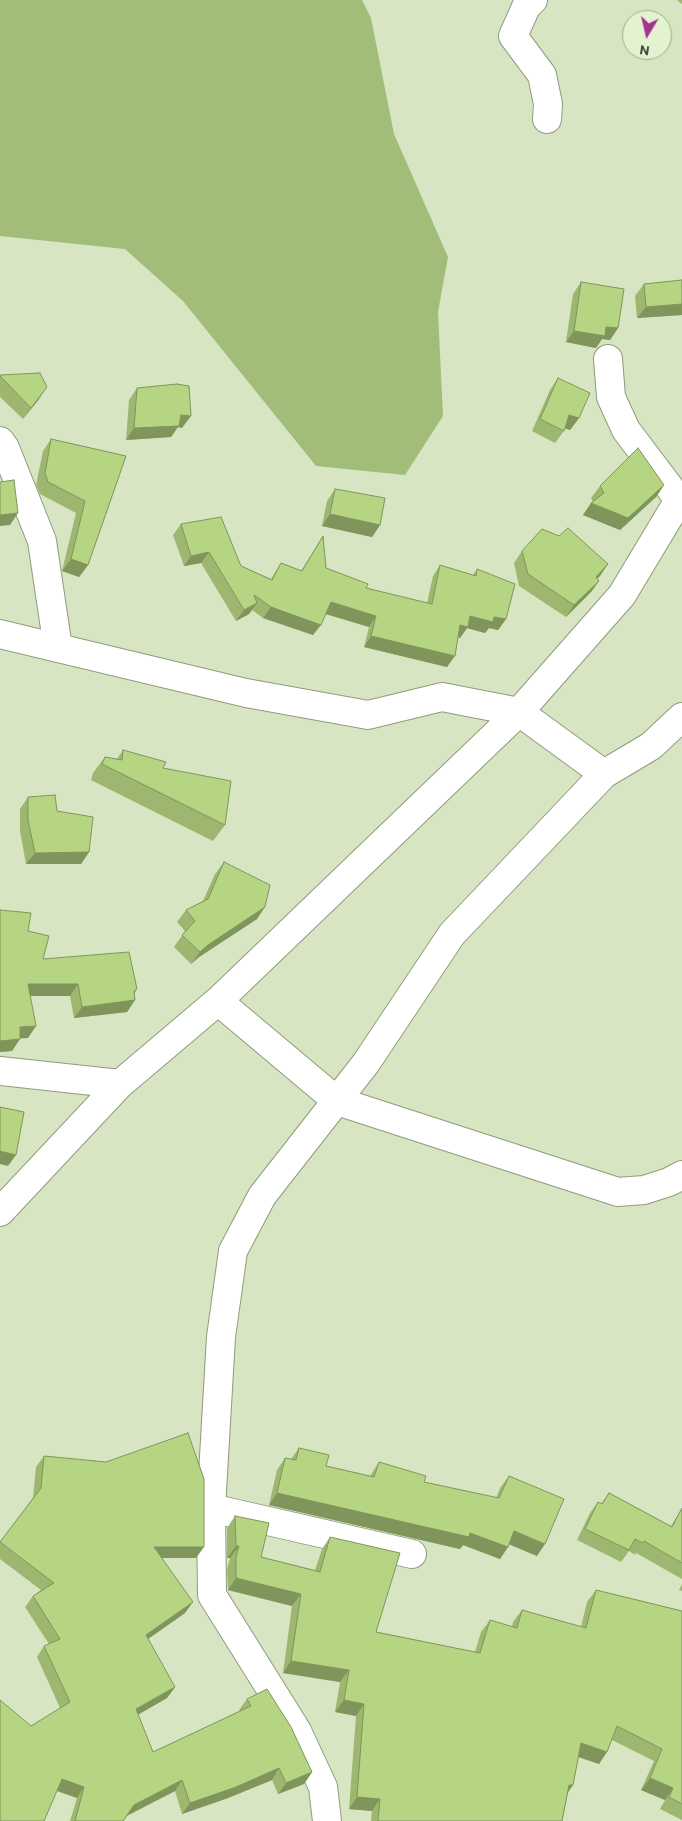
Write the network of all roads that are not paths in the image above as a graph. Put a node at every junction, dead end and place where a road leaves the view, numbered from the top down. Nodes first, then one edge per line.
1 (533, 0) edge
2 (547, 119) dead end
3 (608, 359) dead end
4 (0, 441) edge
5 (681, 498) edge
6 (0, 634) edge
7 (58, 648) junction
8 (519, 712) junction
9 (682, 717) edge
10 (604, 774) junction
11 (218, 1001) junction
12 (0, 1071) edge
13 (120, 1084) junction
14 (337, 1101) junction
15 (682, 1175) edge
16 (0, 1212) edge
17 (211, 1508) junction
18 (412, 1554) dead end
19 (327, 1821) edge

1 - 2 street
3 - 5 street
4 - 7 street
5 - 8 street
6 - 7 street
7 - 8 street
8 - 10 street
8 - 11 street
9 - 10 street
10 - 14 street
11 - 13 street
11 - 14 street
12 - 13 street
13 - 16 street
14 - 15 street
14 - 17 street
17 - 18 street
17 - 19 street

